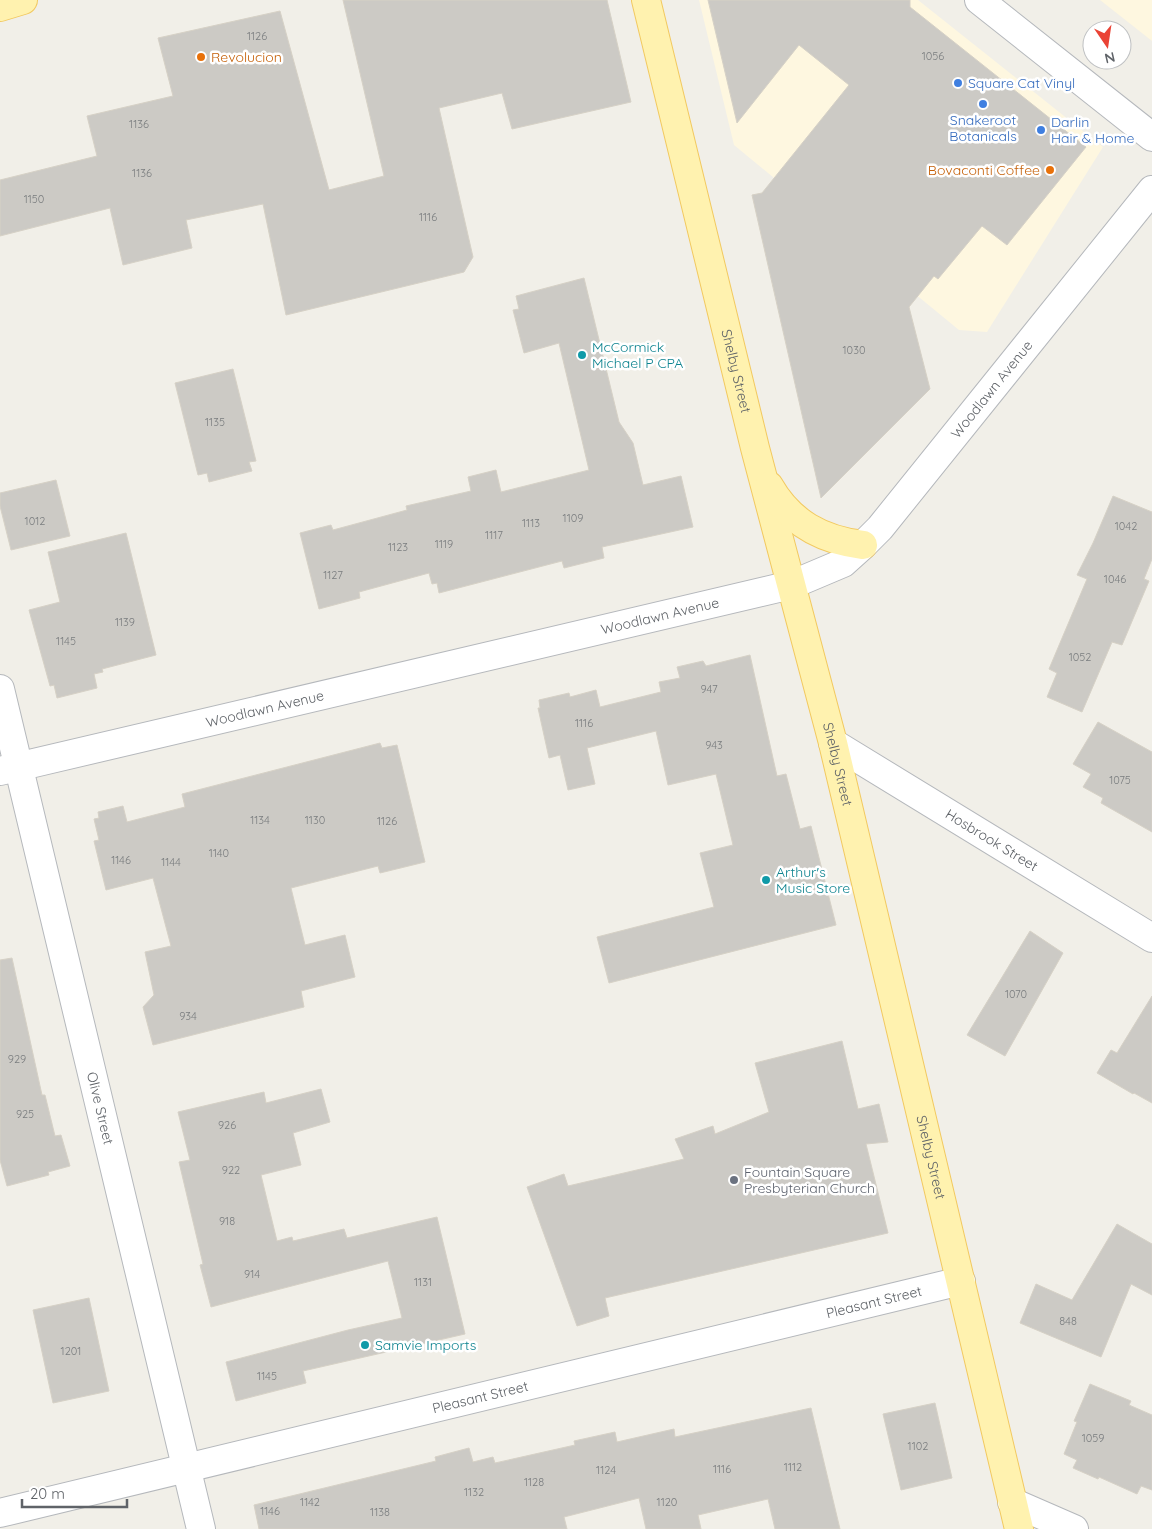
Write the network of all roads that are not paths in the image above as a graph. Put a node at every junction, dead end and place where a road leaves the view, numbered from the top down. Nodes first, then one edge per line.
1 (22, 0) edge
2 (646, 0) edge
3 (979, 0) edge
4 (0, 7) edge
5 (1152, 137) edge
6 (1152, 190) edge
7 (762, 474) junction
8 (863, 546) junction
9 (791, 585) junction
10 (0, 689) edge
11 (833, 743) junction
12 (9, 769) edge
13 (1152, 938) edge
14 (960, 1281) junction
15 (186, 1468) junction
16 (1012, 1502) junction
17 (0, 1513) edge
18 (201, 1529) edge
19 (1019, 1529) edge
20 (1074, 1529) edge

1 - 4 main road
2 - 7 main road, Shelby Street
3 - 5 street
6 - 8 street, Woodlawn Avenue
7 - 8 main road
7 - 9 main road, Shelby Street
8 - 9 street, Woodlawn Avenue
9 - 11 main road, Shelby Street
9 - 12 street, Woodlawn Avenue
10 - 12 street, Olive Street
11 - 13 street, Hosbrook Street
11 - 14 main road, Shelby Street
12 - 15 street, Olive Street
14 - 15 street, Pleasant Street
14 - 16 main road, Shelby Street
15 - 17 street, Pleasant Street
15 - 18 street, Olive Street
16 - 19 main road, Shelby Street
16 - 20 street

